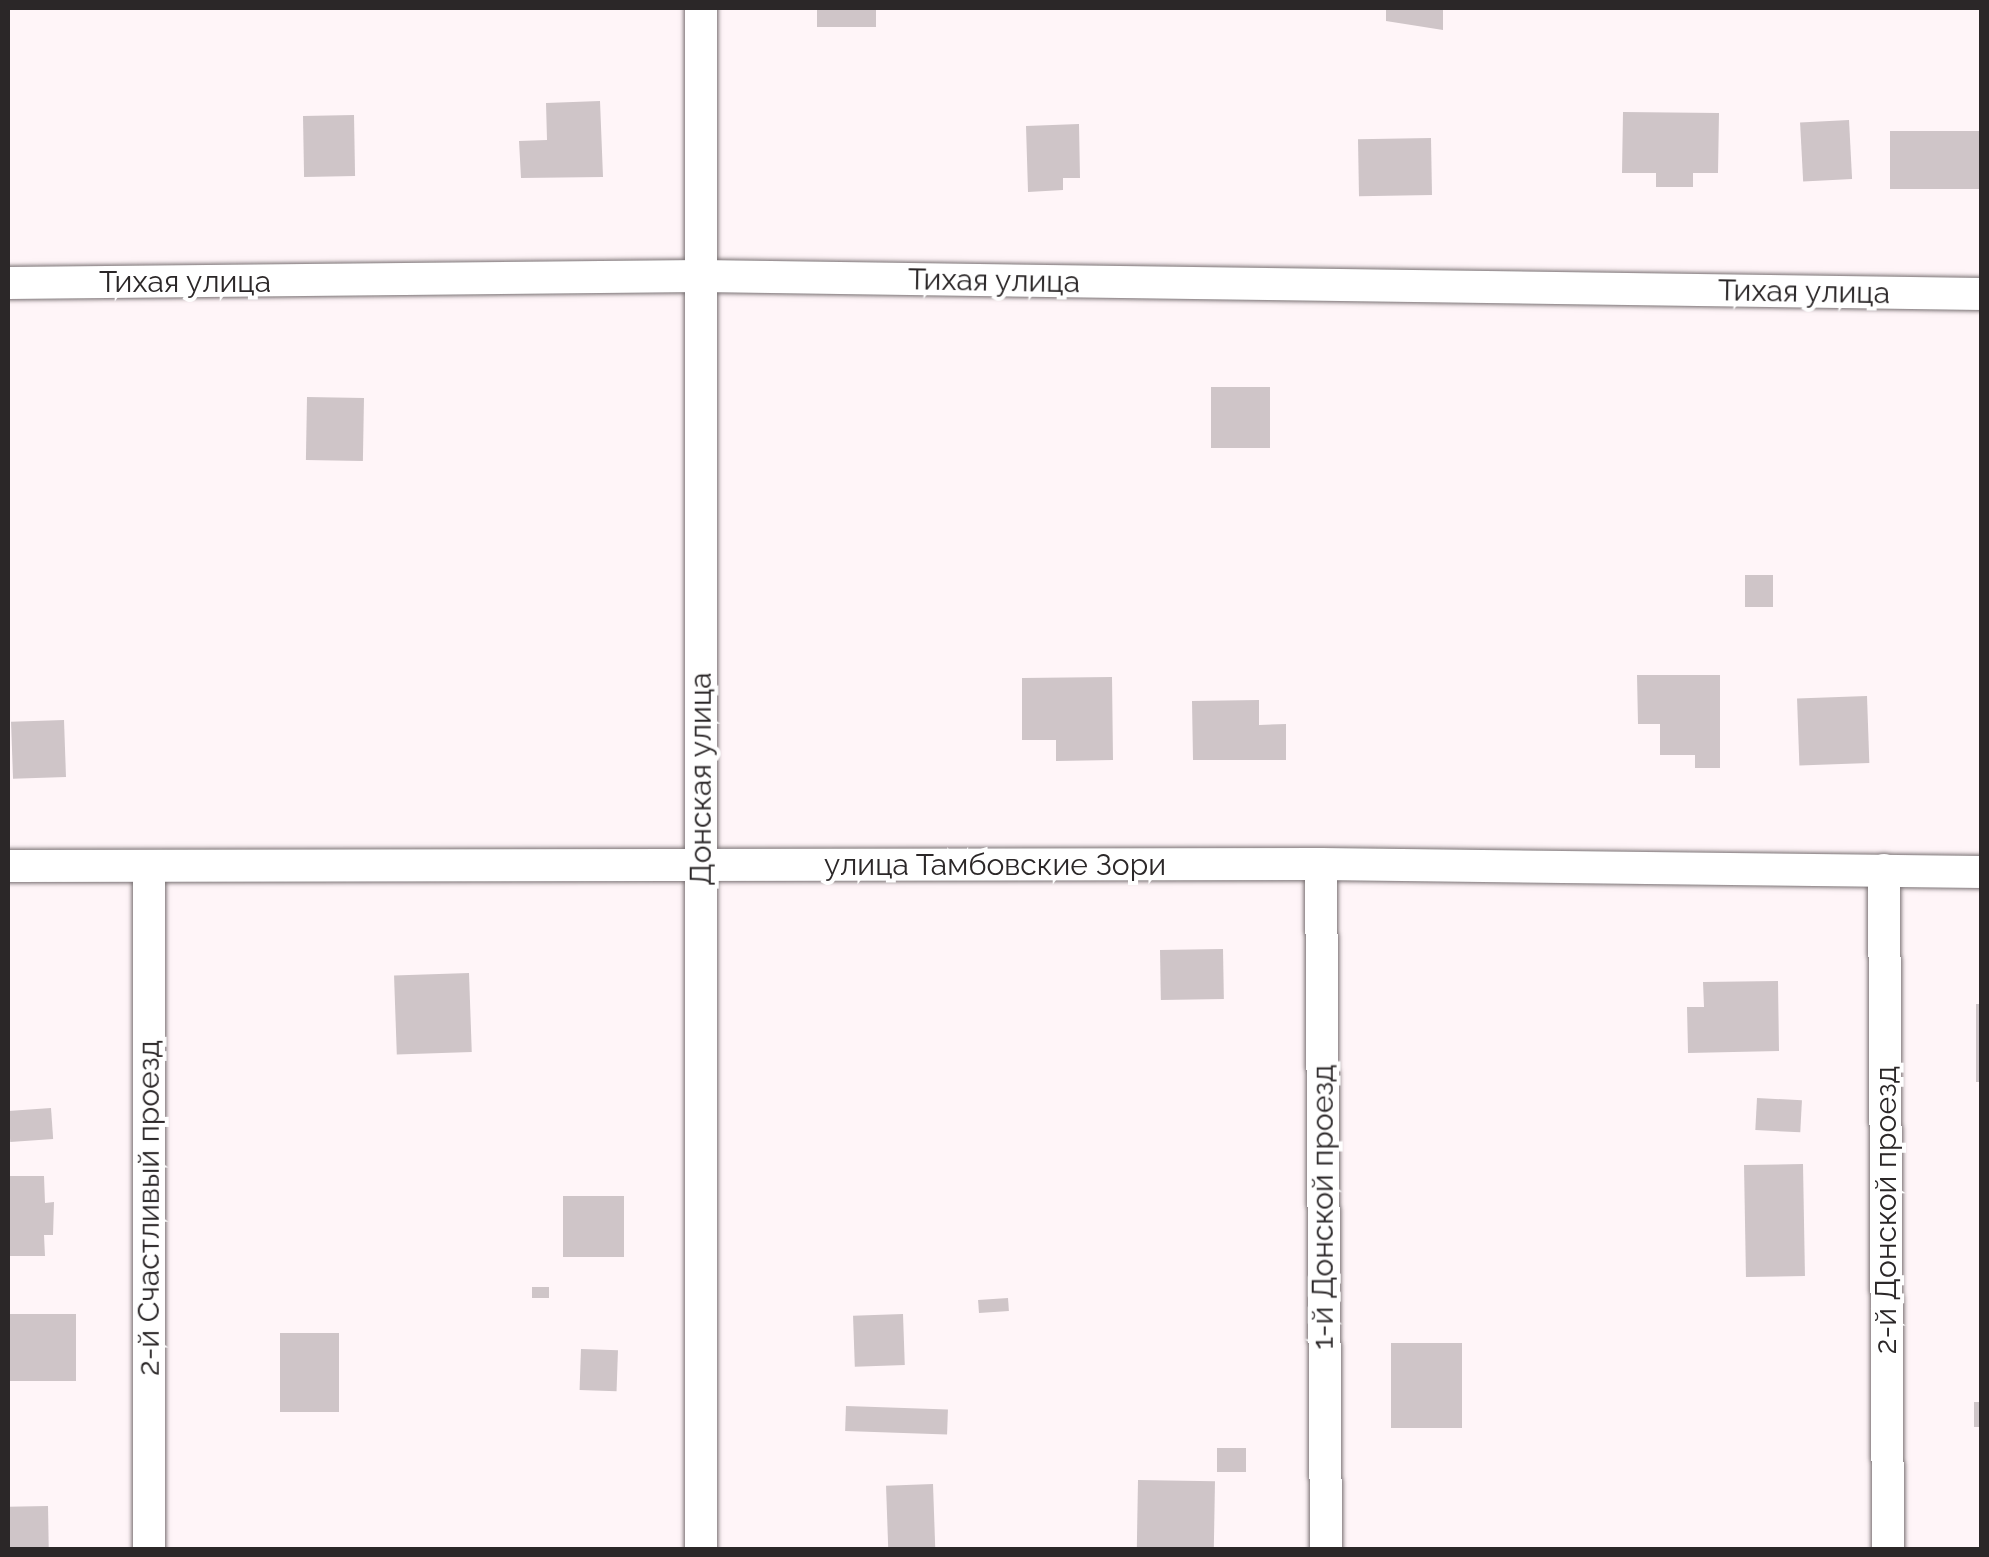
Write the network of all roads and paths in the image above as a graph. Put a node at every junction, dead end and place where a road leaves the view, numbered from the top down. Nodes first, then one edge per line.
1 (701, 8) edge
2 (701, 276) junction
3 (8, 284) edge
4 (1982, 294) edge
5 (1321, 864) junction
6 (8, 866) edge
7 (149, 866) junction
8 (701, 866) junction
9 (1884, 870) junction
10 (1982, 872) edge
11 (149, 1550) edge
12 (701, 1550) edge
13 (1326, 1550) edge
14 (1888, 1550) edge

1 - 2 street, Донская улица
2 - 3 street, Тихая улица
2 - 4 street, Тихая улица
2 - 8 street, Донская улица
5 - 8 street, улица Тамбовские Зори
5 - 9 street, улица Тамбовские Зори
5 - 13 street, 1-й Донской проезд
6 - 7 street, улица Тамбовские Зори
7 - 8 street, улица Тамбовские Зори
7 - 11 street, 2-й Счастливый проезд
8 - 12 street, Донская улица
9 - 10 street, улица Тамбовские Зори
9 - 14 street, 2-й Донской проезд

